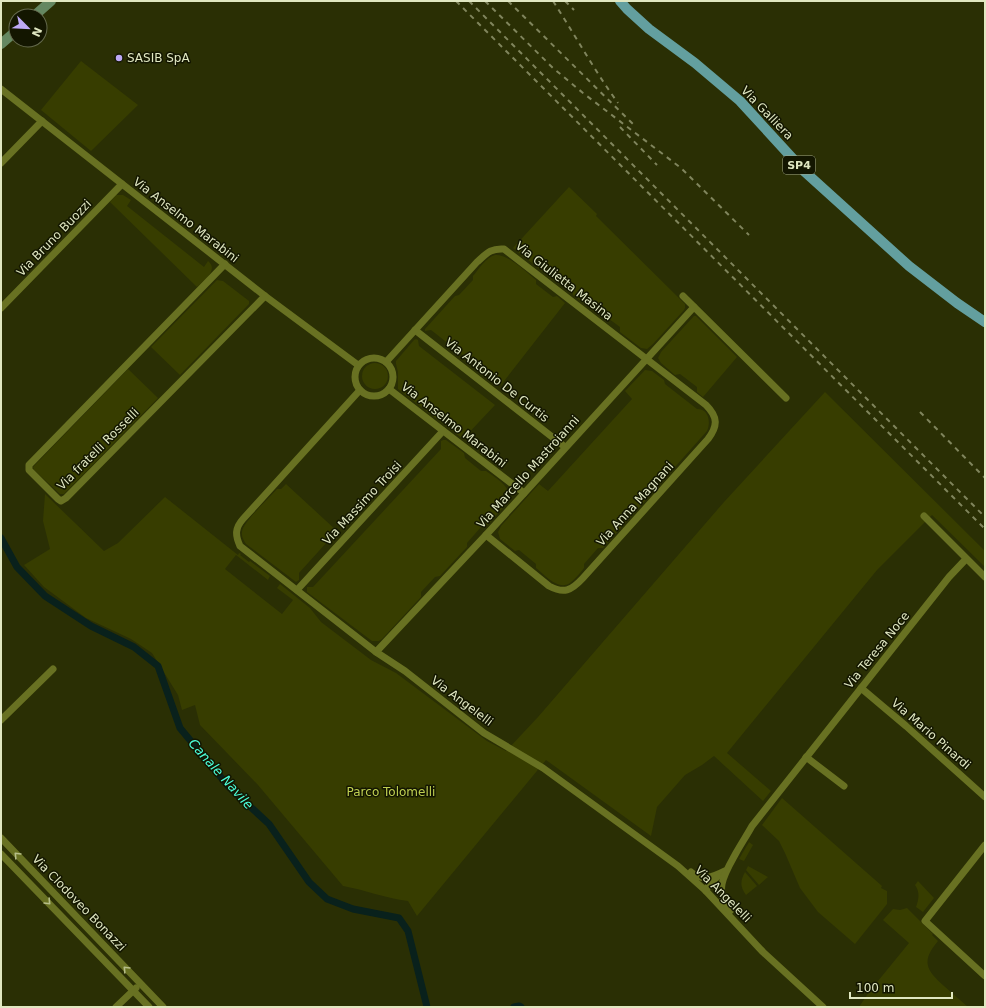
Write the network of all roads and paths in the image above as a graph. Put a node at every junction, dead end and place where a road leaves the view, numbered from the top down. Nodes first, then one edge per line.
1 (51, 1) edge
2 (620, 1) edge
3 (43, 8) edge
4 (1, 89) edge
5 (42, 121) junction
6 (1, 163) edge
7 (122, 184) junction
8 (225, 264) junction
9 (265, 296) junction
10 (683, 296) dead end
11 (694, 307) junction
12 (1, 308) edge
13 (985, 322) edge
14 (415, 330) junction
15 (647, 359) junction
16 (386, 362) junction
17 (358, 366) junction
18 (389, 389) junction
19 (360, 390) junction
20 (786, 398) dead end
21 (443, 431) junction
22 (565, 447) junction
23 (524, 493) junction
24 (924, 516) dead end
25 (486, 534) junction
26 (966, 559) junction
27 (985, 577) edge
28 (297, 590) junction
29 (376, 652) junction
30 (53, 669) dead end
31 (861, 688) junction
32 (1, 720) edge
33 (806, 757) junction
34 (844, 786) dead end
35 (985, 797) edge
36 (1, 838) edge
37 (985, 845) edge
38 (1, 854) edge
39 (666, 857) junction
40 (722, 875) junction
41 (706, 891) junction
42 (759, 947) junction
43 (985, 976) edge
44 (140, 983) junction
45 (133, 990) junction
46 (116, 1007) edge
47 (149, 1007) edge
48 (163, 1007) edge
49 (823, 1007) edge

1 - 3 street
2 - 13 main road, Via Galliera / SP4
4 - 5 street, Via Anselmo Marabini
5 - 6 street
5 - 7 street, Via Anselmo Marabini
7 - 8 street, Via Anselmo Marabini
7 - 12 street, Via Bruno Buozzi
8 - 9 street, Via Anselmo Marabini
8 - 9 street, Via fratelli Rosselli
9 - 17 street, Via Anselmo Marabini
10 - 11 street
11 - 15 street, Via Marcello Mastroianni
11 - 20 street
14 - 15 street, Via Giulietta Masina
14 - 16 street, Via Giulietta Masina
14 - 22 street, Via Antonio De Curtis
15 - 22 street, Via Marcello Mastroianni
15 - 25 street, Via Anna Magnani
16 - 17 street
16 - 18 street
17 - 19 street
18 - 19 street
18 - 21 street, Via Anselmo Marabini
19 - 28 street, Via Angelelli
21 - 23 street, Via Anselmo Marabini
21 - 28 street, Via Massimo Troisi
22 - 23 street, Via Marcello Mastroianni
23 - 25 street, Via Marcello Mastroianni
24 - 26 street
25 - 29 street, Via Marcello Mastroianni
26 - 27 street
26 - 31 street, Via Teresa Noce
28 - 29 street, Via Angelelli
29 - 39 street, Via Angelelli
30 - 32 street
31 - 33 street, Via Teresa Noce
31 - 35 street, Via Mario Pinardi
33 - 34 street
33 - 40 street, Via Teresa Noce
44 -> 36 street, Via Clodoveo Bonazzi
37 - 43 street
38 -> 45 street, Via Clodoveo Bonazzi
39 - 40 street
39 - 41 street, Via Angelelli
40 - 41 street, Via Teresa Noce
40 - 42 street
41 - 42 street, Via Angelelli
42 - 49 street, Via Angelelli
44 - 45 street
44 - 48 street, Via Clodoveo Bonazzi
45 - 46 street
45 - 47 street, Via Clodoveo Bonazzi

